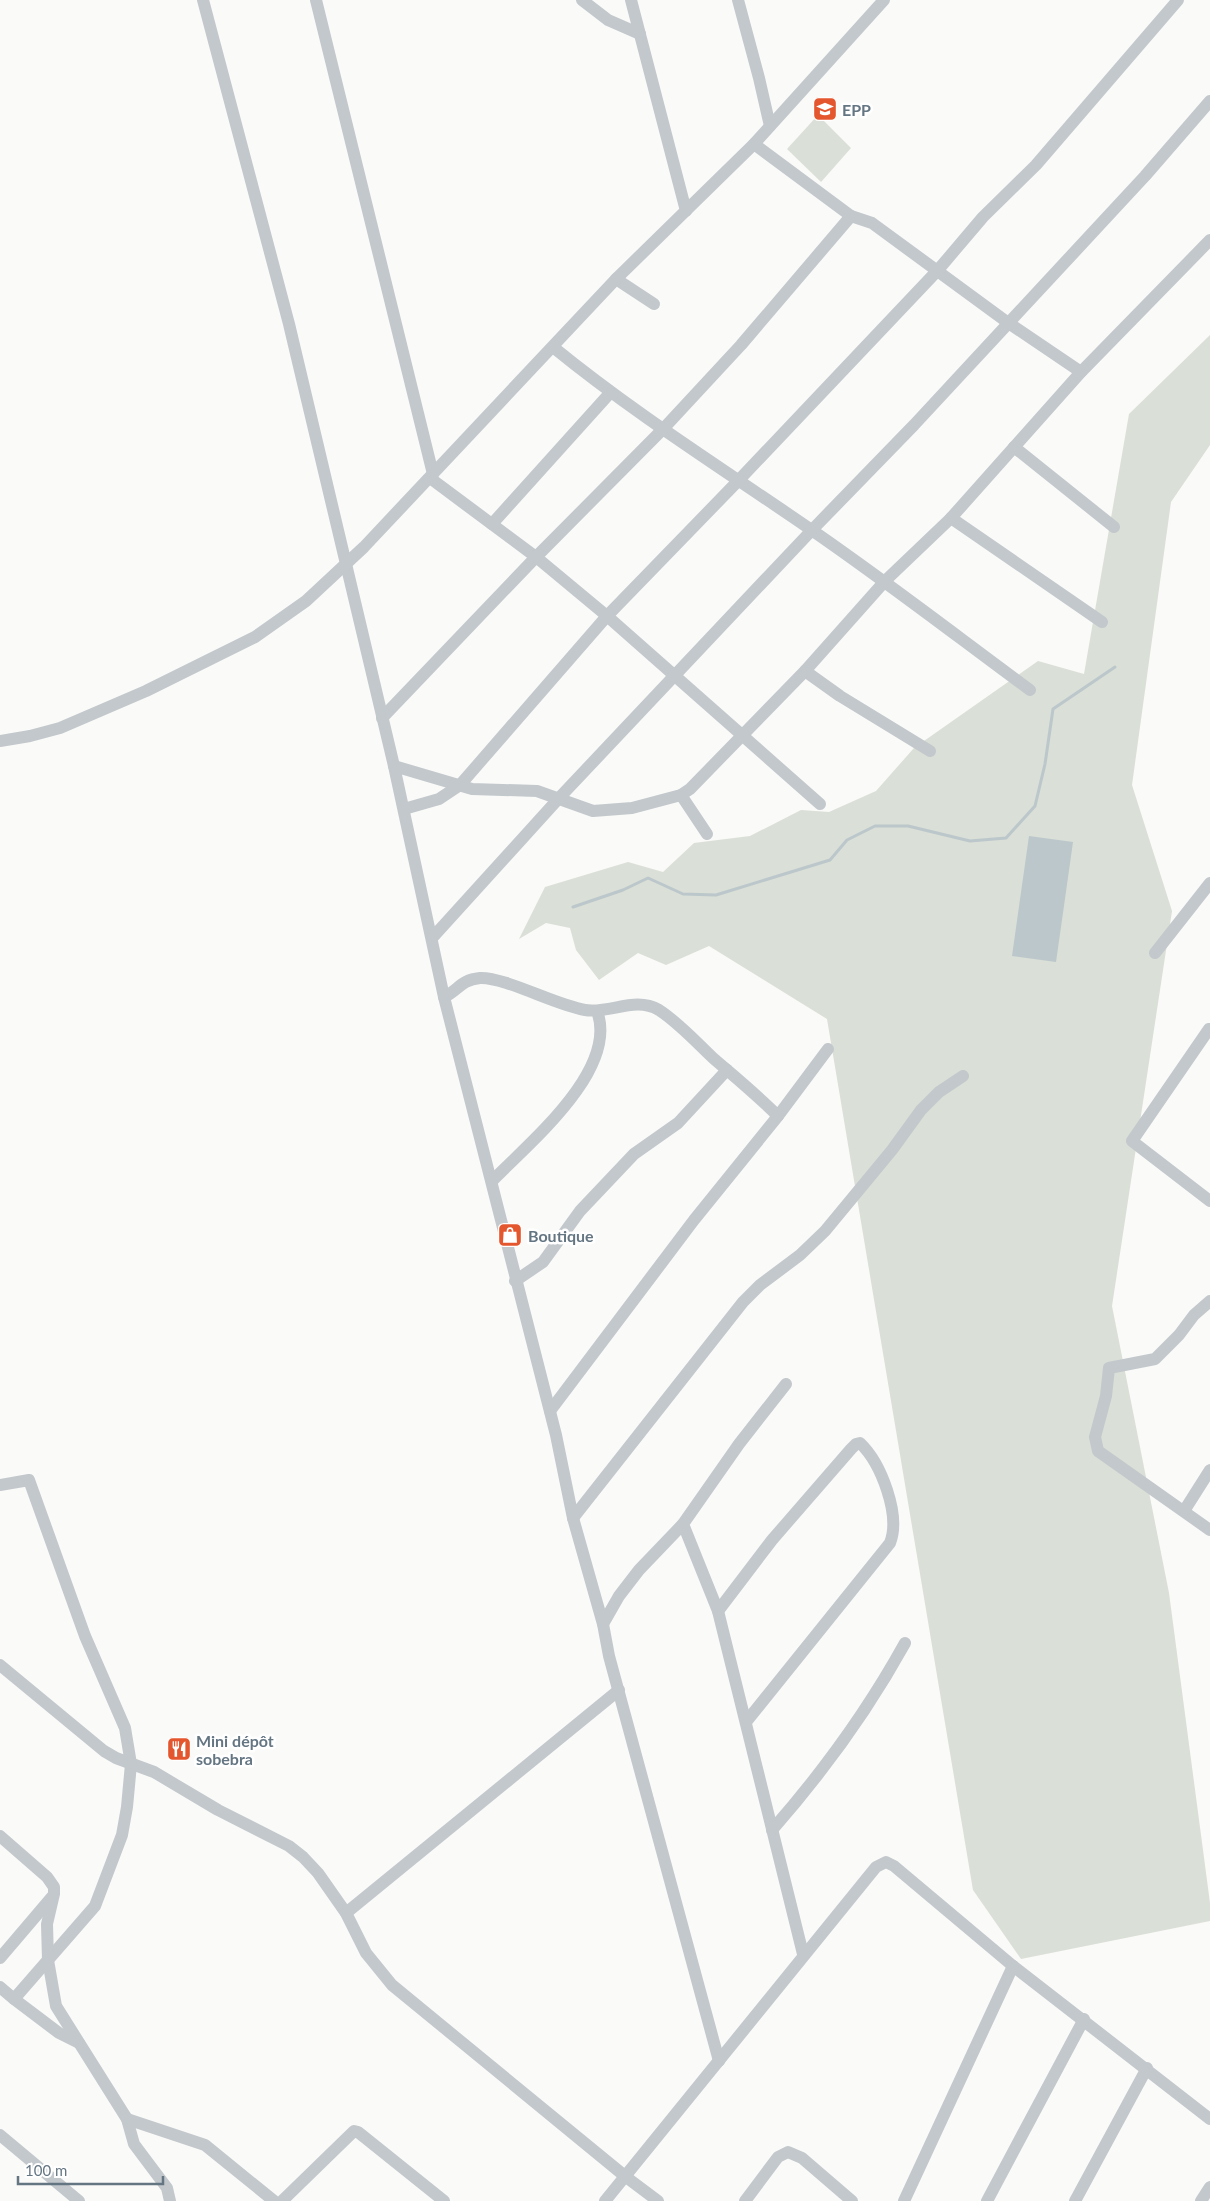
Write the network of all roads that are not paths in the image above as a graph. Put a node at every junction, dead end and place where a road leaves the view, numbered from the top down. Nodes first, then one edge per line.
1 (203, 0) edge
2 (316, 0) edge
3 (582, 0) edge
4 (632, 0) edge
5 (738, 0) edge
6 (884, 0) edge
7 (1178, 0) edge
8 (640, 34) junction
9 (1210, 101) edge
10 (770, 126) junction
11 (754, 144) junction
12 (686, 211) junction
13 (851, 216) junction
14 (1209, 243) edge
15 (938, 270) junction
16 (616, 279) junction
17 (654, 304) dead end
18 (1008, 322) junction
19 (553, 347) junction
20 (1081, 372) junction
21 (610, 393) junction
22 (664, 428) junction
23 (1014, 447) junction
24 (432, 476) junction
25 (738, 481) junction
26 (951, 518) junction
27 (492, 524) junction
28 (1114, 527) dead end
29 (812, 530) junction
30 (536, 557) junction
31 (347, 563) junction
32 (885, 581) junction
33 (607, 616) junction
34 (1102, 622) dead end
35 (805, 671) junction
36 (675, 675) junction
37 (1030, 690) dead end
38 (382, 718) junction
39 (744, 736) junction
40 (0, 741) edge
41 (930, 751) dead end
42 (394, 766) junction
43 (460, 785) junction
44 (681, 795) junction
45 (560, 798) junction
46 (820, 804) dead end
47 (404, 809) junction
48 (707, 834) dead end
49 (1210, 883) edge
50 (433, 937) junction
51 (1155, 953) dead end
52 (444, 997) junction
53 (597, 1011) junction
54 (1209, 1029) dead end
55 (828, 1049) dead end
56 (727, 1070) junction
57 (963, 1076) dead end
58 (778, 1116) junction
59 (492, 1181) junction
60 (1210, 1201) edge
61 (515, 1281) junction
62 (1210, 1301) edge
63 (786, 1384) dead end
64 (550, 1411) junction
65 (1210, 1470) edge
66 (0, 1485) edge
67 (1184, 1511) junction
68 (573, 1518) junction
69 (683, 1524) junction
70 (1210, 1530) edge
71 (718, 1611) junction
72 (603, 1624) junction
73 (906, 1643) dead end
74 (0, 1665) edge
75 (619, 1690) junction
76 (746, 1722) junction
77 (131, 1764) junction
78 (772, 1830) junction
79 (0, 1836) edge
80 (54, 1894) junction
81 (346, 1913) junction
82 (803, 1954) junction
83 (0, 1958) edge
84 (48, 1960) junction
85 (1013, 1966) junction
86 (0, 1987) edge
87 (14, 1998) junction
88 (1084, 2019) junction
89 (79, 2043) junction
90 (719, 2061) junction
91 (1147, 2068) junction
92 (128, 2119) junction
93 (1210, 2119) edge
94 (0, 2135) edge
95 (626, 2178) junction
96 (1210, 2187) edge
97 (79, 2201) edge
98 (170, 2201) edge
99 (274, 2201) edge
100 (282, 2201) edge
101 (444, 2201) edge
102 (606, 2201) edge
103 (658, 2201) edge
104 (745, 2201) edge
105 (852, 2201) edge
106 (904, 2201) edge
107 (987, 2201) edge
108 (1075, 2201) edge
109 (1202, 2201) edge

1 - 31 street
2 - 24 street
3 - 8 street
4 - 8 street
5 - 10 street
6 - 10 street
7 - 15 street
8 - 12 street
9 - 18 street
10 - 11 street
11 - 12 street
11 - 13 street
12 - 16 street
13 - 15 street
13 - 22 street
14 - 20 street
15 - 18 street
15 - 25 street
16 - 17 street
16 - 19 street
18 - 20 street
18 - 29 street
19 - 21 street
19 - 24 street
20 - 23 street
21 - 22 street
21 - 27 street
22 - 25 street
22 - 30 street
23 - 26 street
23 - 28 street
24 - 27 street
24 - 31 street
25 - 29 street
25 - 33 street
26 - 32 street
26 - 34 street
27 - 30 street
29 - 32 street
29 - 36 street
30 - 33 street
30 - 38 street
31 - 38 street
31 - 40 street
32 - 35 street
32 - 37 street
33 - 36 street
33 - 43 street
35 - 39 street
35 - 41 street
36 - 39 street
36 - 45 street
38 - 42 street
39 - 44 street
39 - 46 street
42 - 43 street
42 - 47 street
43 - 45 street
43 - 47 street
44 - 45 street
44 - 48 street
45 - 50 street
47 - 50 street
49 - 51 street
50 - 52 street
52 - 53 street
52 - 59 street
53 - 56 street
53 - 59 street
54 - 60 street
55 - 58 street
56 - 58 street
56 - 61 street
57 - 68 street
58 - 64 street
59 - 61 street
61 - 64 street
62 - 67 street
63 - 69 street
64 - 68 street
65 - 67 street
66 - 77 street
67 - 70 street
68 - 72 street
69 - 71 street
69 - 72 street
71 - 76 street
71 - 76 street
72 - 75 street
73 - 78 street
74 - 77 street
75 - 81 street
75 - 90 street
76 - 78 street
77 - 81 street
77 - 84 street
78 - 82 street
79 - 80 street
80 - 83 street
80 - 84 street
81 - 95 street
82 - 85 street
82 - 90 street
84 - 87 street
84 - 89 street
85 - 88 street
85 - 106 street
86 - 87 street
87 - 89 street
88 - 91 street
88 - 107 street
89 - 92 street
90 - 95 street
91 - 93 street
91 - 108 street
92 - 98 street
92 - 99 street
94 - 97 street
95 - 102 street
95 - 103 street
96 - 109 street
100 - 101 street
104 - 105 street

